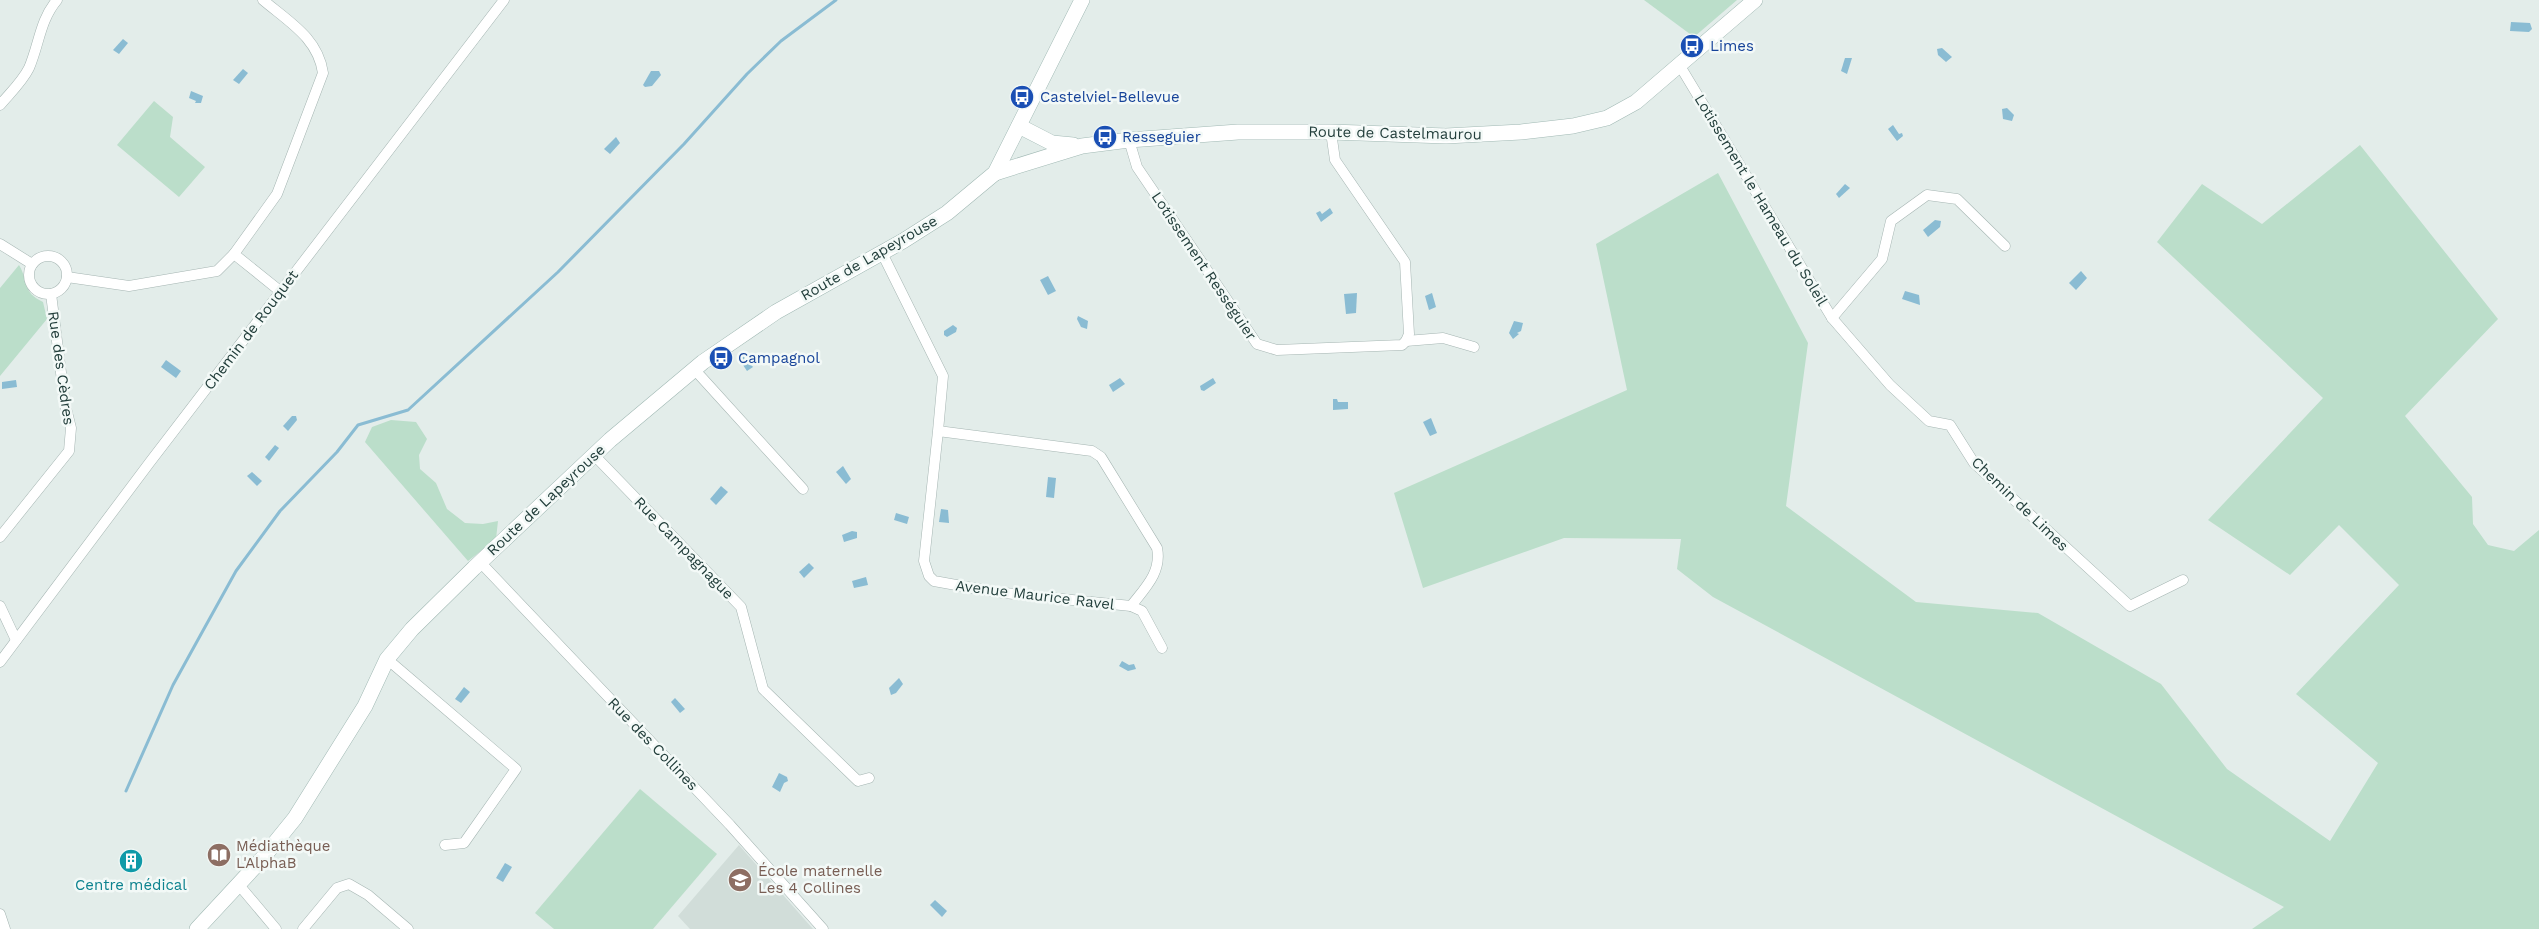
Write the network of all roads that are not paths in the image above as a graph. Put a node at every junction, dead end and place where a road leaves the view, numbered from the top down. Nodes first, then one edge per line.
1 (57, 0) edge
2 (264, 0) edge
3 (504, 0) edge
4 (1082, 0) edge
5 (1756, 0) edge
6 (1680, 66) junction
7 (0, 105) edge
8 (1018, 126) junction
9 (1331, 132) junction
10 (1035, 135) junction
11 (1129, 140) junction
12 (1082, 146) junction
13 (1034, 160) junction
14 (995, 173) junction
15 (0, 244) edge
16 (2005, 246) dead end
17 (882, 253) junction
18 (234, 254) junction
19 (32, 264) junction
20 (67, 278) junction
21 (280, 291) junction
22 (51, 294) junction
23 (1832, 318) junction
24 (1406, 341) junction
25 (1474, 347) dead end
26 (694, 369) junction
27 (938, 431) junction
28 (594, 455) junction
29 (803, 489) dead end
30 (0, 537) edge
31 (480, 562) junction
32 (2183, 580) dead end
33 (0, 606) edge
34 (1131, 606) junction
35 (16, 640) junction
36 (1162, 648) dead end
37 (387, 659) junction
38 (0, 662) edge
39 (869, 778) dead end
40 (445, 845) dead end
41 (239, 885) junction
42 (0, 914) edge
43 (5, 929) edge
44 (197, 929) edge
45 (276, 929) edge
46 (303, 929) edge
47 (408, 929) edge
48 (823, 929) edge

1 - 7 street
2 - 18 street
3 - 21 street, Chemin de Rouquet
4 - 8 street
5 - 6 street, Route de Castelmaurou
6 - 9 street, Route de Castelmaurou
6 - 23 street, Lotissement le Hameau du Soleil
8 - 10 street, Route de Castelmaurou
8 - 14 street
9 - 11 street, Route de Castelmaurou
9 - 24 street
10 - 12 street, Route de Castelmaurou
10 - 13 street
11 - 12 street, Route de Castelmaurou
11 - 24 street, Lotissement Rességuier
12 - 13 street, Route de Castelmaurou
13 - 14 street, Route de Castelmaurou
14 - 17 street, Route de Lapeyrouse
15 - 19 street
16 - 23 street, Lotissement le Hameau du Soleil
17 - 26 street, Route de Lapeyrouse
17 - 27 street, Avenue Maurice Ravel
18 - 20 street
18 - 21 street
19 - 20 street
19 - 22 street
20 - 22 street
21 - 35 street, Chemin de Rouquet
22 - 30 street, Rue des Cèdres
23 - 32 street, Chemin de Limes
24 - 25 street, Lotissement Rességuier
26 - 28 street, Route de Lapeyrouse
26 - 29 street
27 - 34 street, Avenue Maurice Ravel
27 - 34 street, Avenue Maurice Ravel
28 - 31 street, Route de Lapeyrouse
28 - 39 street, Rue Campagnague
31 - 37 street, Route de Lapeyrouse
31 - 48 street, Rue des Collines
33 - 35 street
34 - 36 street
35 - 38 street, Chemin de Rouquet
37 - 40 street
37 - 41 street, Route de Lapeyrouse
41 - 44 street, Route de Lapeyrouse
41 - 45 street
42 - 43 street
46 - 47 street

